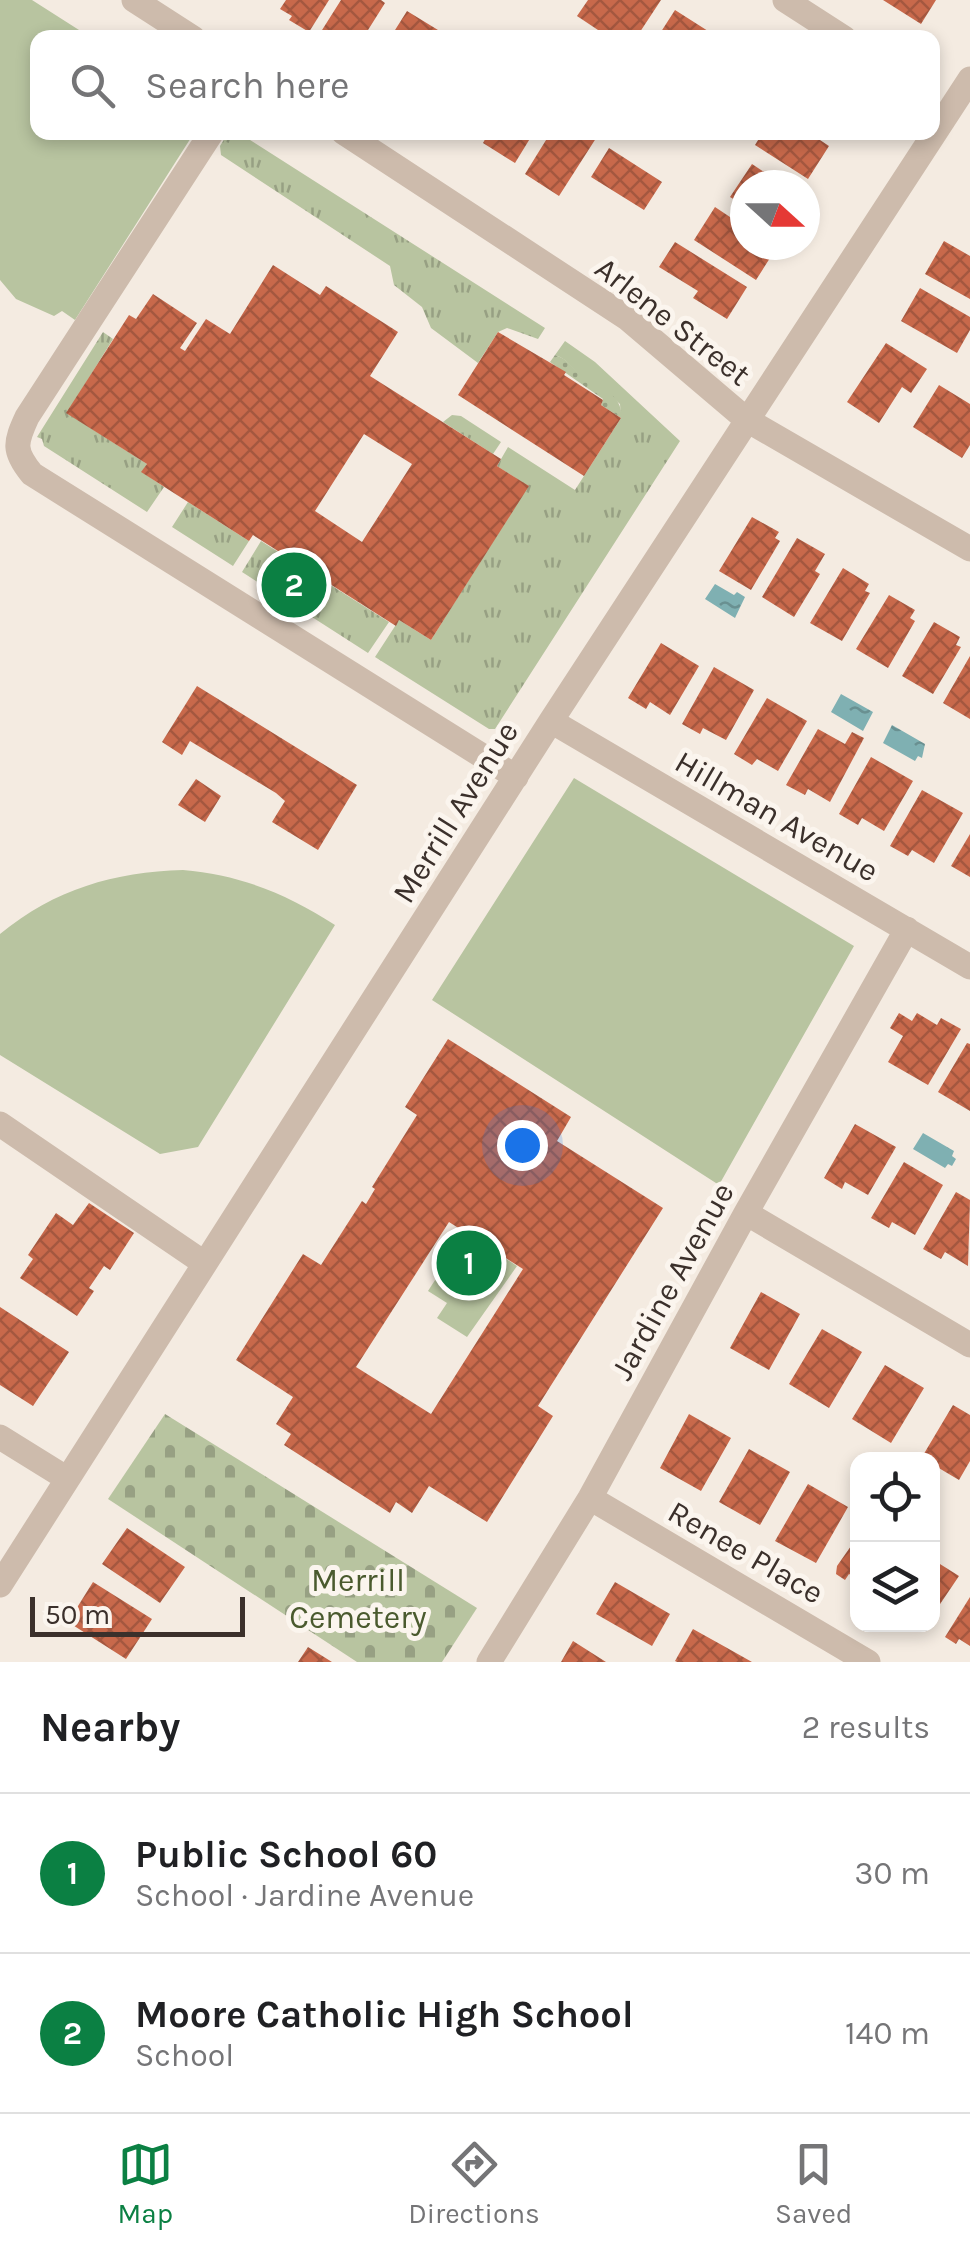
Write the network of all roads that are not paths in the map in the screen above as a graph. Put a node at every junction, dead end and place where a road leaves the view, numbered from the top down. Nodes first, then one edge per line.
1 (134, 0) edge
2 (785, 0) edge
3 (181, 30) edge
4 (832, 30) edge
5 (970, 79) edge
6 (942, 101) edge
7 (207, 140) edge
8 (355, 140) edge
9 (918, 140) edge
10 (747, 420) junction
11 (970, 550) edge
12 (551, 721) junction
13 (516, 777) junction
14 (907, 929) junction
15 (970, 966) edge
16 (0, 1124) edge
17 (746, 1213) junction
18 (204, 1262) junction
19 (970, 1344) edge
20 (0, 1437) edge
21 (66, 1478) junction
22 (590, 1498) junction
23 (0, 1585) edge
24 (489, 1662) edge
25 (868, 1662) edge

1 - 3 street
2 - 4 street
5 - 6 street, Merrill Avenue
7 - 13 street
8 - 10 street, Arlene Street
9 - 10 street, Merrill Avenue
10 - 11 street, Arlene Street
10 - 12 street, Merrill Avenue
12 - 13 street, Merrill Avenue
12 - 14 street, Hillman Avenue
13 - 18 street, Merrill Avenue
14 - 15 street, Hillman Avenue
14 - 17 street, Jardine Avenue
16 - 18 street
17 - 19 street
17 - 22 street, Jardine Avenue
18 - 21 street, Merrill Avenue
20 - 21 street
21 - 23 street, Merrill Avenue
22 - 24 street, Jardine Avenue
22 - 25 street, Renee Place

